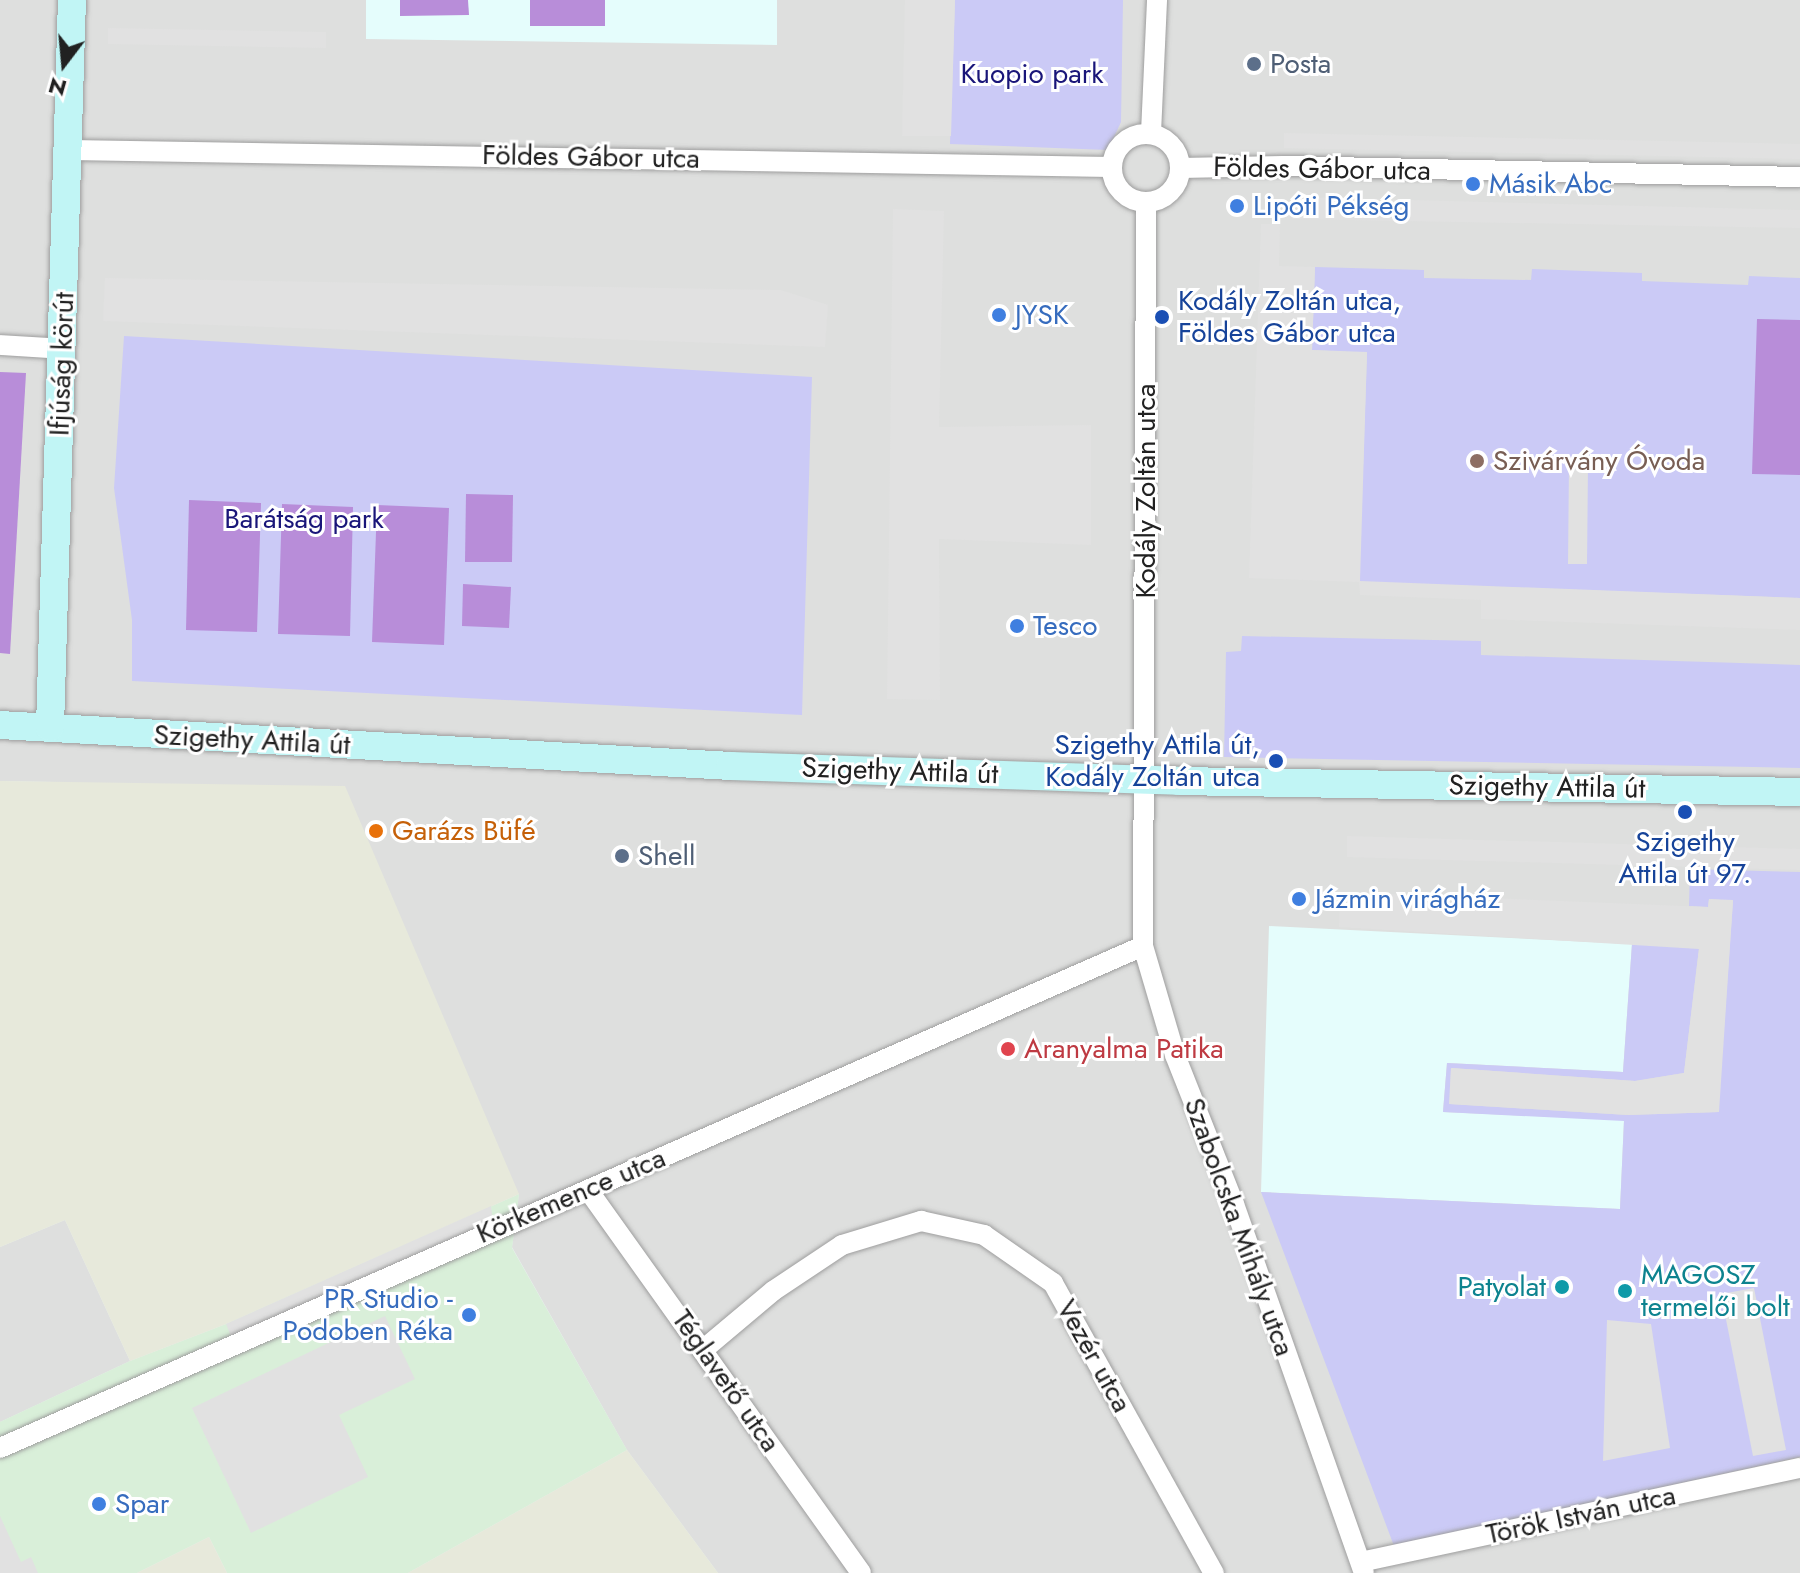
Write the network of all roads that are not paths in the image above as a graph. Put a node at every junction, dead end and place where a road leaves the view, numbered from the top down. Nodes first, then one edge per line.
1 (72, 0) edge
2 (1157, 0) edge
3 (1151, 133) junction
4 (70, 150) junction
5 (1112, 167) junction
6 (1180, 168) junction
7 (1800, 177) edge
8 (1146, 202) junction
9 (0, 345) edge
10 (63, 349) junction
11 (0, 725) edge
12 (50, 727) junction
13 (1143, 779) junction
14 (1800, 792) edge
15 (1143, 946) junction
16 (588, 1190) junction
17 (704, 1349) junction
18 (0, 1448) edge
19 (1800, 1468) edge
20 (1362, 1568) edge
21 (861, 1573) edge
22 (1214, 1573) edge

1 - 4 street, Ifjúság körút
2 - 3 street
3 - 5 street
3 - 6 street
4 - 5 street, Földes Gábor utca
4 - 10 street, Ifjúság körút
5 - 8 street
6 - 7 street, Földes Gábor utca
6 - 8 street
8 - 13 street, Kodály Zoltán utca
9 - 10 street
10 - 12 street, Ifjúság körút
11 - 12 street, Szigethy Attila út
12 - 13 street, Szigethy Attila út
13 - 14 street, Szigethy Attila út
13 - 15 street, Szabolcska Mihály utca
15 - 16 street, Körkemence utca
15 - 20 street, Szabolcska Mihály utca
16 - 17 street, Téglavető utca
16 - 18 street, Körkemence utca
17 - 21 street, Téglavető utca
17 - 22 street, Vezér utca
19 - 20 street, Török István utca

